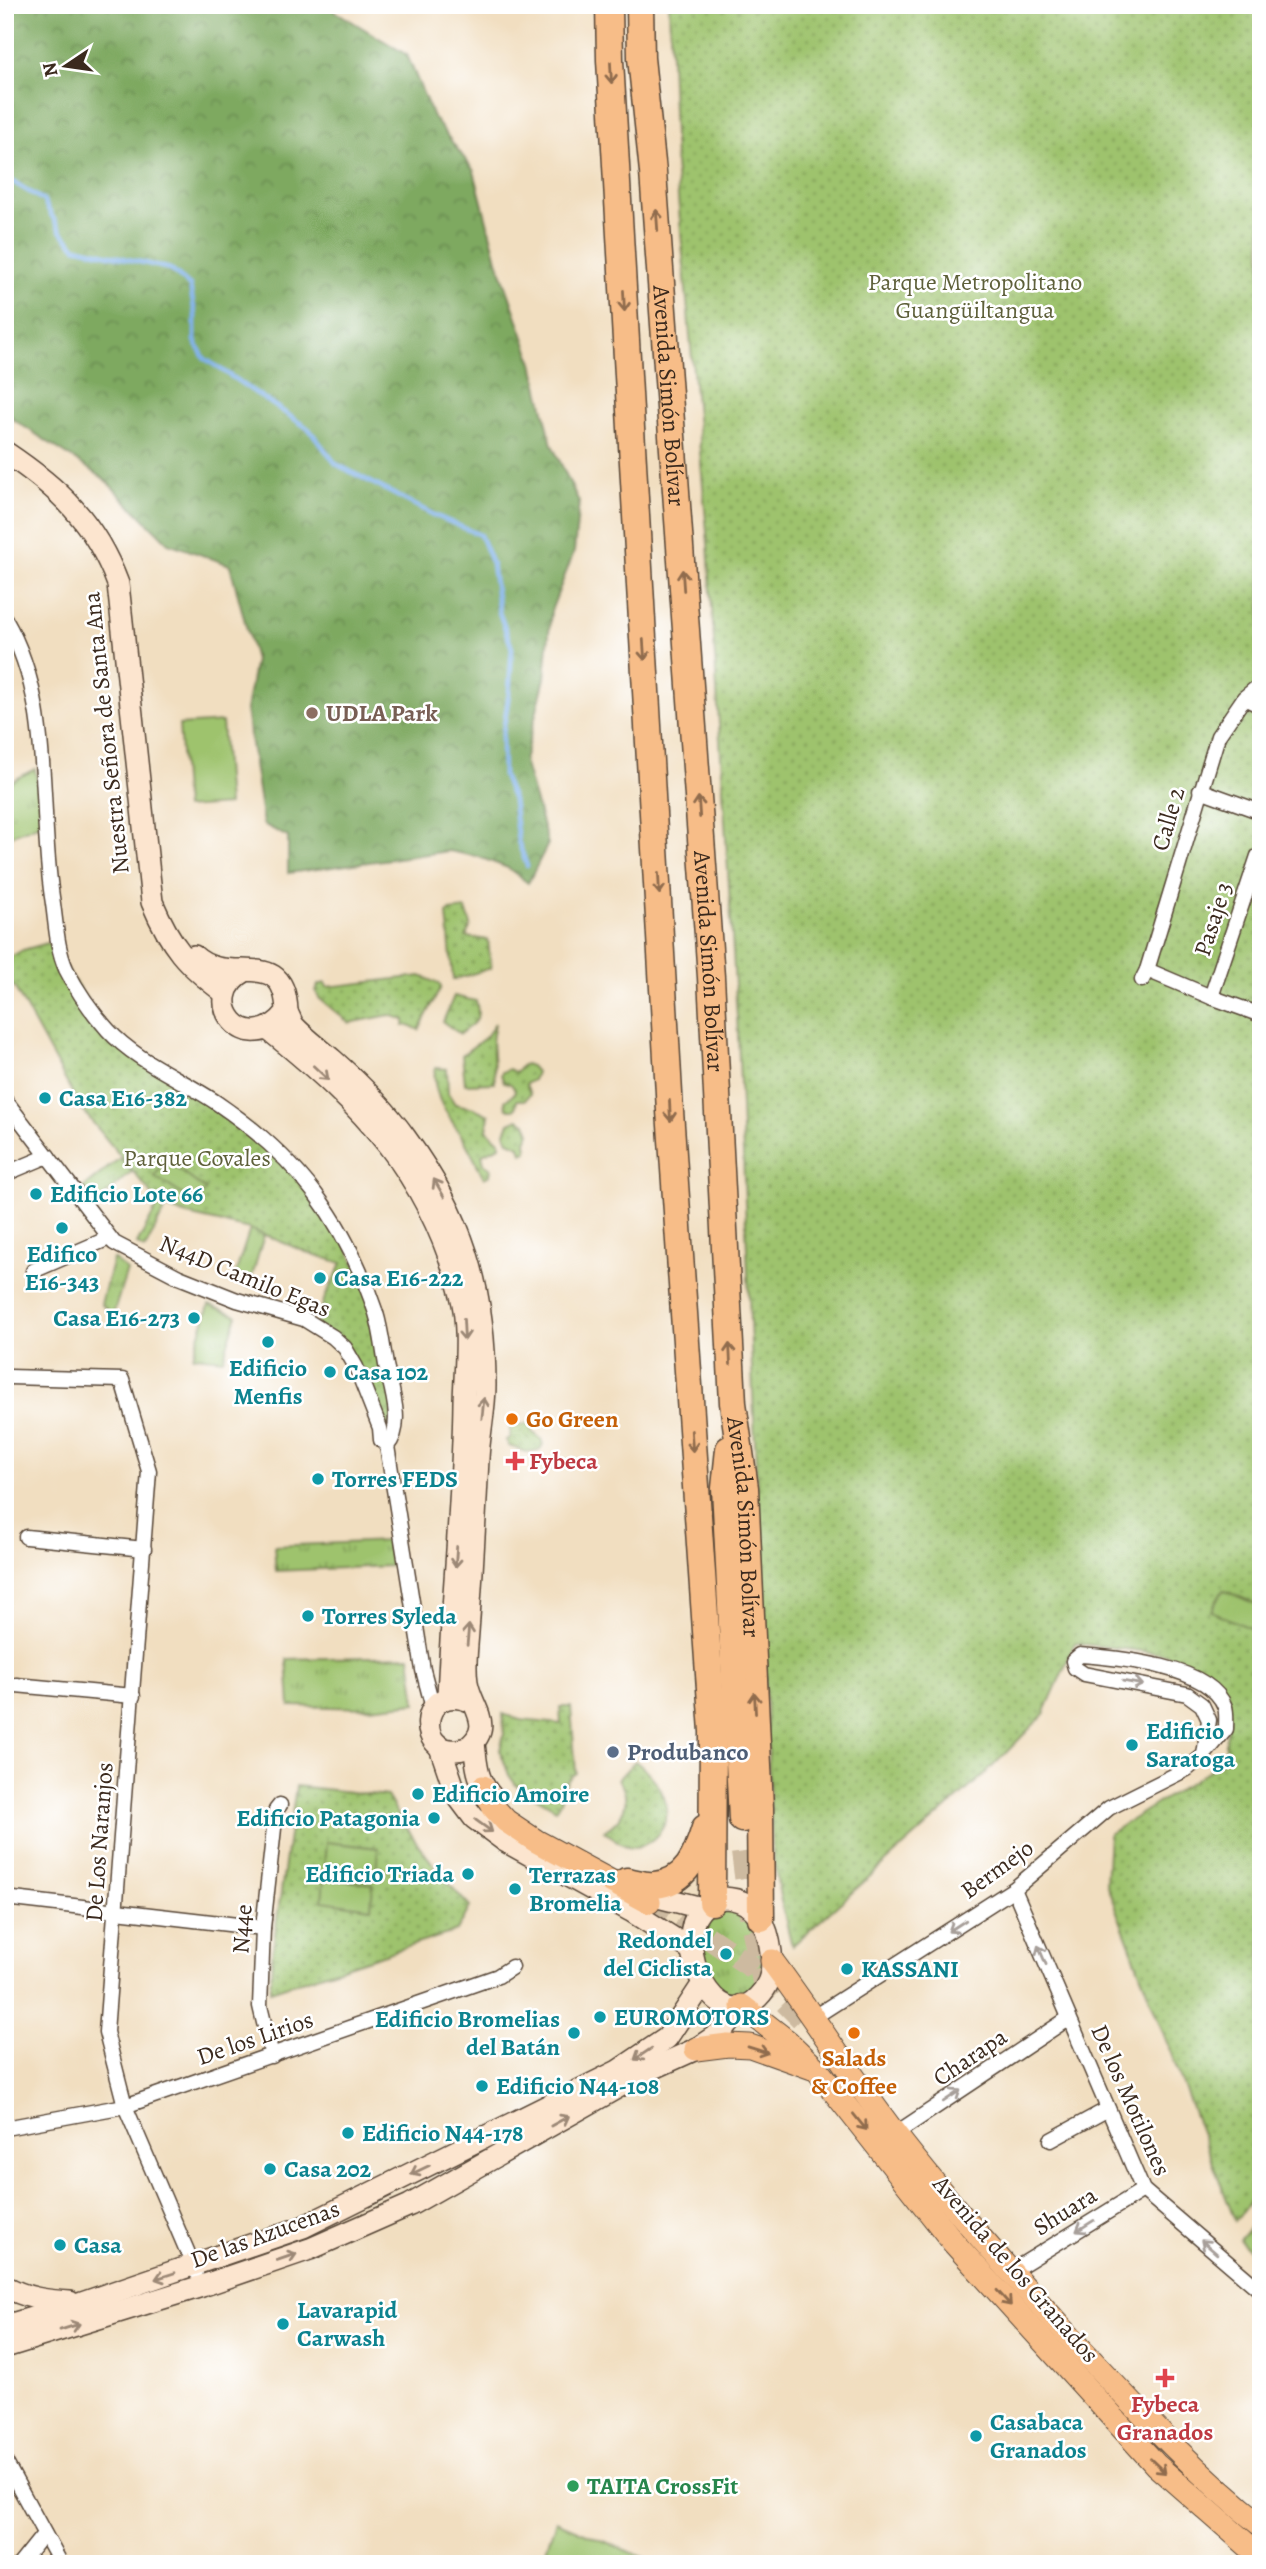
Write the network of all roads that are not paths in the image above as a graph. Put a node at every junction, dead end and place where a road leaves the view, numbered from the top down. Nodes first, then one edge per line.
1 (609, 5) edge
2 (640, 5) edge
3 (5, 453) edge
4 (5, 618) edge
5 (1261, 684) edge
6 (1244, 698) junction
7 (1261, 706) edge
8 (1200, 790) junction
9 (1258, 811) edge
10 (1259, 857) edge
11 (162, 926) junction
12 (245, 971) junction
13 (226, 993) junction
14 (1211, 997) junction
15 (288, 1013) junction
16 (1261, 1015) edge
17 (269, 1030) junction
18 (5, 1100) edge
19 (48, 1156) junction
20 (5, 1174) edge
21 (109, 1238) junction
22 (33, 1271) dead end
23 (9, 1377) dead end
24 (733, 1403) junction
25 (387, 1446) junction
26 (26, 1537) dead end
27 (144, 1549) junction
28 (16, 1685) dead end
29 (133, 1696) junction
30 (440, 1702) junction
31 (472, 1702) junction
32 (474, 1742) junction
33 (440, 1746) junction
34 (1204, 1755) junction
35 (483, 1787) junction
36 (714, 1803) junction
37 (280, 1805) dead end
38 (744, 1852) tunnel mouth
39 (626, 1881) junction
40 (1014, 1889) junction
41 (5, 1898) edge
42 (649, 1902) tunnel mouth
43 (707, 1905) junction
44 (117, 1910) junction
45 (761, 1918) junction
46 (263, 1928) junction
47 (692, 1950) junction
48 (772, 1961) junction
49 (512, 1967) dead end
50 (702, 1985) junction
51 (741, 2006) junction
52 (814, 2017) junction
53 (1069, 2018) junction
54 (696, 2049) junction
55 (272, 2056) junction
56 (823, 2060) junction
57 (125, 2106) junction
58 (1108, 2109) junction
59 (879, 2112) junction
60 (5, 2128) edge
61 (895, 2134) junction
62 (1051, 2140) dead end
63 (1143, 2190) junction
64 (194, 2266) junction
65 (1010, 2272) junction
66 (5, 2286) edge
67 (202, 2286) junction
68 (1261, 2291) edge
69 (82, 2303) junction
70 (7, 2342) edge
71 (5, 2461) edge
72 (1261, 2525) edge
73 (44, 2534) junction
74 (1261, 2557) edge
75 (20, 2564) edge
76 (61, 2564) edge

1 -> 36 highway, Avenida Simón Bolívar
24 -> 2 highway, Avenida Simón Bolívar
3 - 11 street, Nuestra Señora de Santa Ana
4 - 25 street
5 - 6 street, Calle 2
6 - 7 street
6 - 8 street, Calle 2
8 - 9 street
8 - 14 street, Calle 2
10 - 14 street, Pasaje 3
11 - 12 street, Nuestra Señora de Santa Ana
11 - 13 street, Nuestra Señora de Santa Ana
12 - 13 street
12 - 15 street
13 - 17 street
14 - 16 street
15 - 17 street
31 -> 15 street
17 -> 30 street
18 - 19 street, N44D Camilo Egas
19 - 20 street
19 - 21 street, N44D Camilo Egas
21 - 22 street
21 - 25 street, N44D Camilo Egas
23 - 27 street, De Los Naranjos
24 - 38 highway
45 -> 24 highway, Avenida Simón Bolívar
25 - 30 street
26 - 27 street
27 - 29 street, De Los Naranjos
28 - 29 street
29 - 44 street, De Los Naranjos
30 - 31 street
30 - 33 street
31 - 32 street
32 - 33 street
32 - 35 street
33 -> 47 street
34 -> 34 street, Bermejo
34 - 40 street, Bermejo
35 - 39 street
35 - 42 main road
36 - 39 highway
36 - 43 highway, Avenida Simón Bolívar
37 - 46 street, N44e
39 - 43 street
40 -> 52 street, Bermejo
53 -> 40 street, De los Motilones
41 - 44 street
43 - 45 street
43 - 47 street
44 - 46 street
44 - 57 street, De Los Naranjos
45 - 48 street
46 - 55 street, N44e
47 - 50 street
48 - 51 street
48 - 52 main road, Avenida de los Granados
49 - 55 street, De los Lirios
50 - 51 street
50 -> 64 street, De las Azucenas
51 - 54 street, De las Azucenas
51 - 56 main road, Avenida de los Granados
52 - 59 main road, Avenida de los Granados
53 - 58 street, De los Motilones
61 -> 53 street, Charapa
54 -> 56 main road
67 -> 54 street, De las Azucenas
55 - 57 street, De los Lirios
56 - 59 main road
56 -> 74 main road, Avenida de los Granados
57 - 60 street, De los Lirios
57 - 64 street, De Los Naranjos
58 - 62 street
58 - 63 street, De los Motilones
59 - 61 main road, Avenida de los Granados
61 - 65 main road, Avenida de los Granados
63 -> 65 street, Shuara
68 -> 63 street, De los Motilones
64 - 67 street, De Los Naranjos
64 -> 69 street, De las Azucenas
65 - 72 main road, Avenida de los Granados
66 - 69 street
70 -> 67 street, De las Azucenas
69 - 70 street, De las Azucenas
71 - 73 street
73 - 75 street
73 - 76 street

